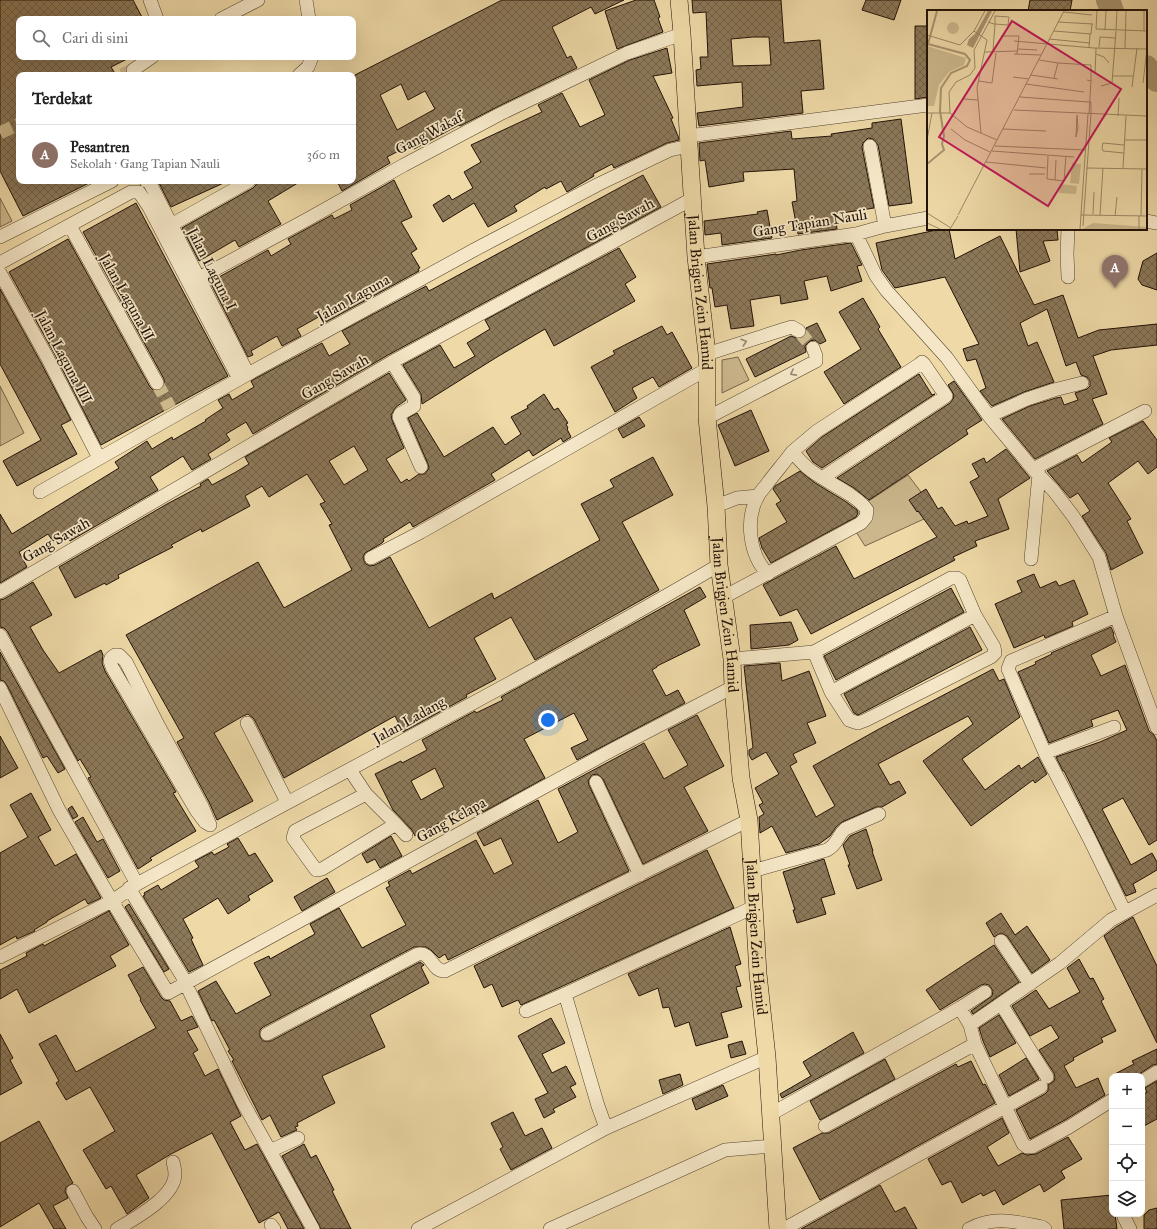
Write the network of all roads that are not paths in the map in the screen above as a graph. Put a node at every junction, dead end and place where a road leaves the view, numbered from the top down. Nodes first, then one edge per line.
1 (150, 0) edge
2 (258, 0) edge
3 (306, 0) edge
4 (679, 0) edge
5 (156, 16) edge
6 (227, 16) edge
7 (309, 16) edge
8 (682, 34) junction
9 (148, 60) edge
10 (311, 60) edge
11 (133, 70) tunnel mouth
12 (302, 72) edge
13 (927, 105) edge
14 (688, 141) junction
15 (870, 146) dead end
16 (106, 184) edge
17 (136, 184) edge
18 (149, 184) edge
19 (244, 184) edge
20 (692, 199) junction
21 (927, 218) edge
22 (1147, 221) edge
23 (1157, 223) edge
24 (171, 225) junction
25 (70, 226) junction
26 (885, 226) junction
27 (1068, 230) edge
28 (856, 234) junction
29 (0, 237) edge
30 (0, 253) edge
31 (696, 257) junction
32 (0, 263) edge
33 (0, 273) edge
34 (1068, 277) dead end
35 (199, 278) junction
36 (799, 331) dead end
37 (813, 348) dead end
38 (707, 361) junction
39 (392, 362) junction
40 (243, 376) junction
41 (157, 383) tunnel mouth
42 (1082, 383) dead end
43 (1145, 411) dead end
44 (988, 416) junction
45 (707, 418) junction
46 (792, 452) junction
47 (99, 458) junction
48 (421, 467) dead end
49 (1036, 472) junction
50 (822, 478) junction
51 (40, 492) dead end
52 (758, 496) junction
53 (716, 506) junction
54 (371, 558) dead end
55 (1031, 559) dead end
56 (720, 565) junction
57 (768, 574) junction
58 (0, 592) edge
59 (724, 597) junction
60 (975, 615) junction
61 (1116, 616) junction
62 (0, 635) edge
63 (814, 652) junction
64 (732, 659) junction
65 (130, 686) dead end
66 (733, 687) junction
67 (0, 688) edge
68 (831, 692) junction
69 (246, 723) dead end
70 (1114, 727) dead end
71 (1157, 728) edge
72 (1045, 753) junction
73 (350, 770) junction
74 (596, 782) dead end
75 (366, 794) junction
76 (288, 802) junction
77 (879, 814) dead end
78 (749, 820) junction
79 (396, 824) junction
80 (406, 835) dead end
81 (219, 839) junction
82 (752, 871) junction
83 (640, 875) junction
84 (133, 886) junction
85 (1157, 895) edge
86 (112, 901) junction
87 (754, 907) junction
88 (1125, 912) junction
89 (1002, 941) dead end
90 (0, 956) edge
91 (186, 984) junction
92 (1030, 984) junction
93 (985, 992) dead end
94 (565, 994) junction
95 (1001, 1004) junction
96 (960, 1008) junction
97 (526, 1010) dead end
98 (970, 1025) junction
99 (267, 1034) dead end
100 (975, 1044) junction
101 (767, 1057) junction
102 (1157, 1072) edge
103 (1145, 1079) edge
104 (1109, 1102) edge
105 (1006, 1107) junction
106 (771, 1114) junction
107 (825, 1126) dead end
108 (606, 1128) junction
109 (298, 1138) dead end
110 (773, 1146) junction
111 (270, 1151) junction
112 (173, 1162) dead end
113 (73, 1191) dead end
114 (1124, 1217) dead end
115 (95, 1229) edge
116 (117, 1229) edge
117 (313, 1229) edge
118 (418, 1229) edge
119 (550, 1229) edge
120 (778, 1229) edge
121 (784, 1229) edge
122 (969, 1229) edge
123 (1045, 1229) edge
124 (1130, 1229) edge

1 - 5 street
2 - 6 street
3 - 7 street
4 - 8 main road, Jalan Brigjen Zein Hamid
8 - 14 main road, Jalan Brigjen Zein Hamid
8 - 35 street, Gang Wakaf
9 - 11 street
10 - 12 street
13 - 14 street, Jalan Laguna
14 - 20 main road, Jalan Brigjen Zein Hamid
14 - 40 street, Jalan Laguna
15 - 26 street
16 - 29 street
17 - 30 street
18 - 24 street, Jalan Laguna I
19 - 24 street
20 - 31 main road, Jalan Brigjen Zein Hamid
20 - 39 street, Gang Sawah
21 - 26 street, Gang Tapian Nauli
22 - 23 street
24 - 35 street, Jalan Laguna I
25 - 32 street
25 - 40 street
25 - 41 street, Jalan Laguna II
26 - 28 street, Gang Tapian Nauli
27 - 34 street
28 - 31 street, Gang Tapian Nauli
28 - 44 street
31 - 38 main road, Jalan Brigjen Zein Hamid
33 - 47 street, Jalan Laguna III
35 - 40 street, Jalan Laguna I
38 -> 36 street
37 -> 45 street
38 - 45 main road, Jalan Brigjen Zein Hamid
38 - 54 street
39 - 48 street
39 - 58 street, Gang Sawah
40 - 47 street, Jalan Laguna
42 - 44 street
43 - 49 street
44 - 49 street
45 - 53 main road, Jalan Brigjen Zein Hamid
46 - 50 street
46 - 50 street
46 - 52 street
47 - 51 street, Jalan Laguna
49 - 55 street
49 - 61 street
50 - 57 street
52 - 53 street
52 - 57 street
53 - 56 main road, Jalan Brigjen Zein Hamid
56 - 59 main road, Jalan Brigjen Zein Hamid
56 - 73 street, Jalan Ladang
57 - 59 street
59 - 64 main road, Jalan Brigjen Zein Hamid
60 - 63 street
60 - 68 street
60 - 68 street
61 - 71 street
61 - 72 street
62 - 84 street
63 - 64 street
63 - 68 street
64 - 66 main road, Jalan Brigjen Zein Hamid
65 - 81 street
66 - 78 main road, Jalan Brigjen Zein Hamid
66 - 91 street, Gang Kelapa
67 - 86 street
69 - 76 street
70 - 72 street
72 - 88 street
73 - 75 street
73 - 76 street, Jalan Ladang
74 - 83 street
75 - 79 street
75 - 79 street
76 - 81 street, Jalan Ladang
77 - 82 street
78 - 82 main road, Jalan Brigjen Zein Hamid
78 - 83 street
79 - 80 street
81 - 84 street, Jalan Ladang
82 - 87 main road, Jalan Brigjen Zein Hamid
83 - 99 street
84 - 86 street, Jalan Ladang
84 - 91 street
85 - 88 street
86 - 90 street, Jalan Ladang
86 - 91 street, Gang Kelapa
87 - 94 street
87 - 101 main road, Jalan Brigjen Zein Hamid
88 - 92 street
89 - 92 street
91 - 111 street
92 - 95 street
93 - 96 street
94 - 97 street
94 - 108 street
95 - 98 street
95 - 105 street
96 - 98 street
96 - 106 street
98 - 100 street
100 - 105 street
100 - 107 street
101 - 106 main road, Jalan Brigjen Zein Hamid
101 - 108 street
102 - 103 street
104 - 105 street
105 - 121 street
106 - 110 main road, Jalan Brigjen Zein Hamid
108 - 118 street
109 - 111 street
110 - 119 street
110 - 120 main road, Jalan Brigjen Zein Hamid
111 - 117 street
112 - 116 street
113 - 115 street
114 - 124 street
122 - 123 street

